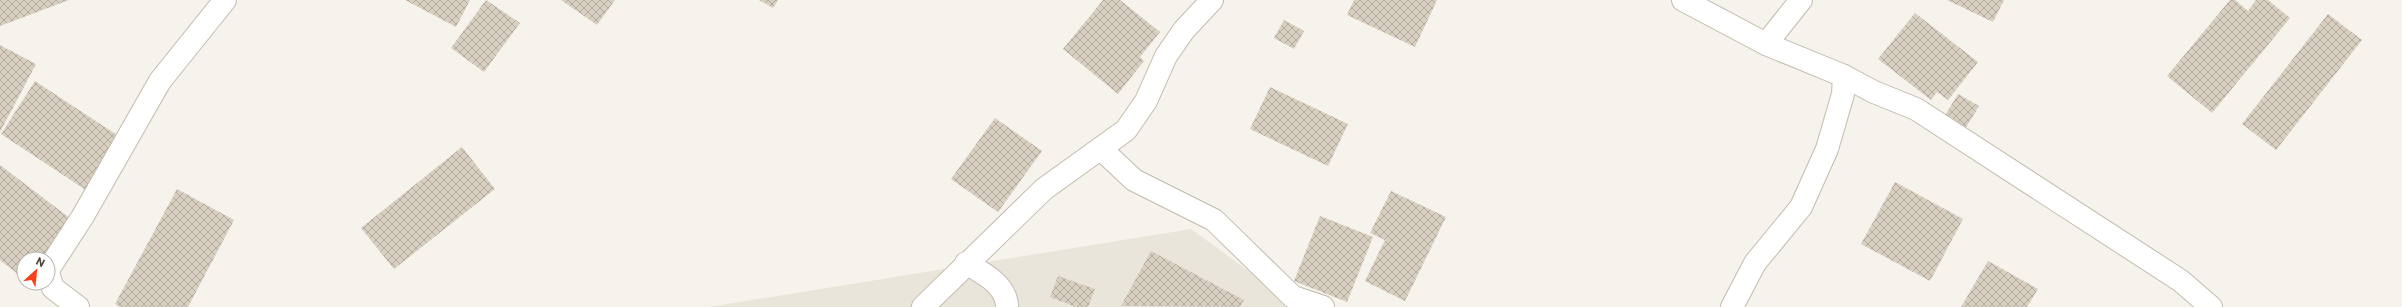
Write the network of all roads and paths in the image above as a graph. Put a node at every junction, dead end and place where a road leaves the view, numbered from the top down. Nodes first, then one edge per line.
1 (225, 0) edge
2 (1212, 0) edge
3 (1683, 0) edge
4 (1801, 0) edge
5 (1766, 44) junction
6 (1844, 76) junction
7 (1101, 149) junction
8 (56, 258) edge
9 (966, 263) junction
10 (56, 290) edge
11 (78, 307) edge
12 (923, 307) edge
13 (1007, 307) edge
14 (1323, 307) edge
15 (1732, 307) edge
16 (2211, 307) edge

1 - 8 street
2 - 7 street
3 - 5 street
4 - 5 street
5 - 6 street
6 - 15 street
6 - 16 street
7 - 9 street
7 - 14 street
9 - 12 street
9 - 13 street
10 - 11 street

